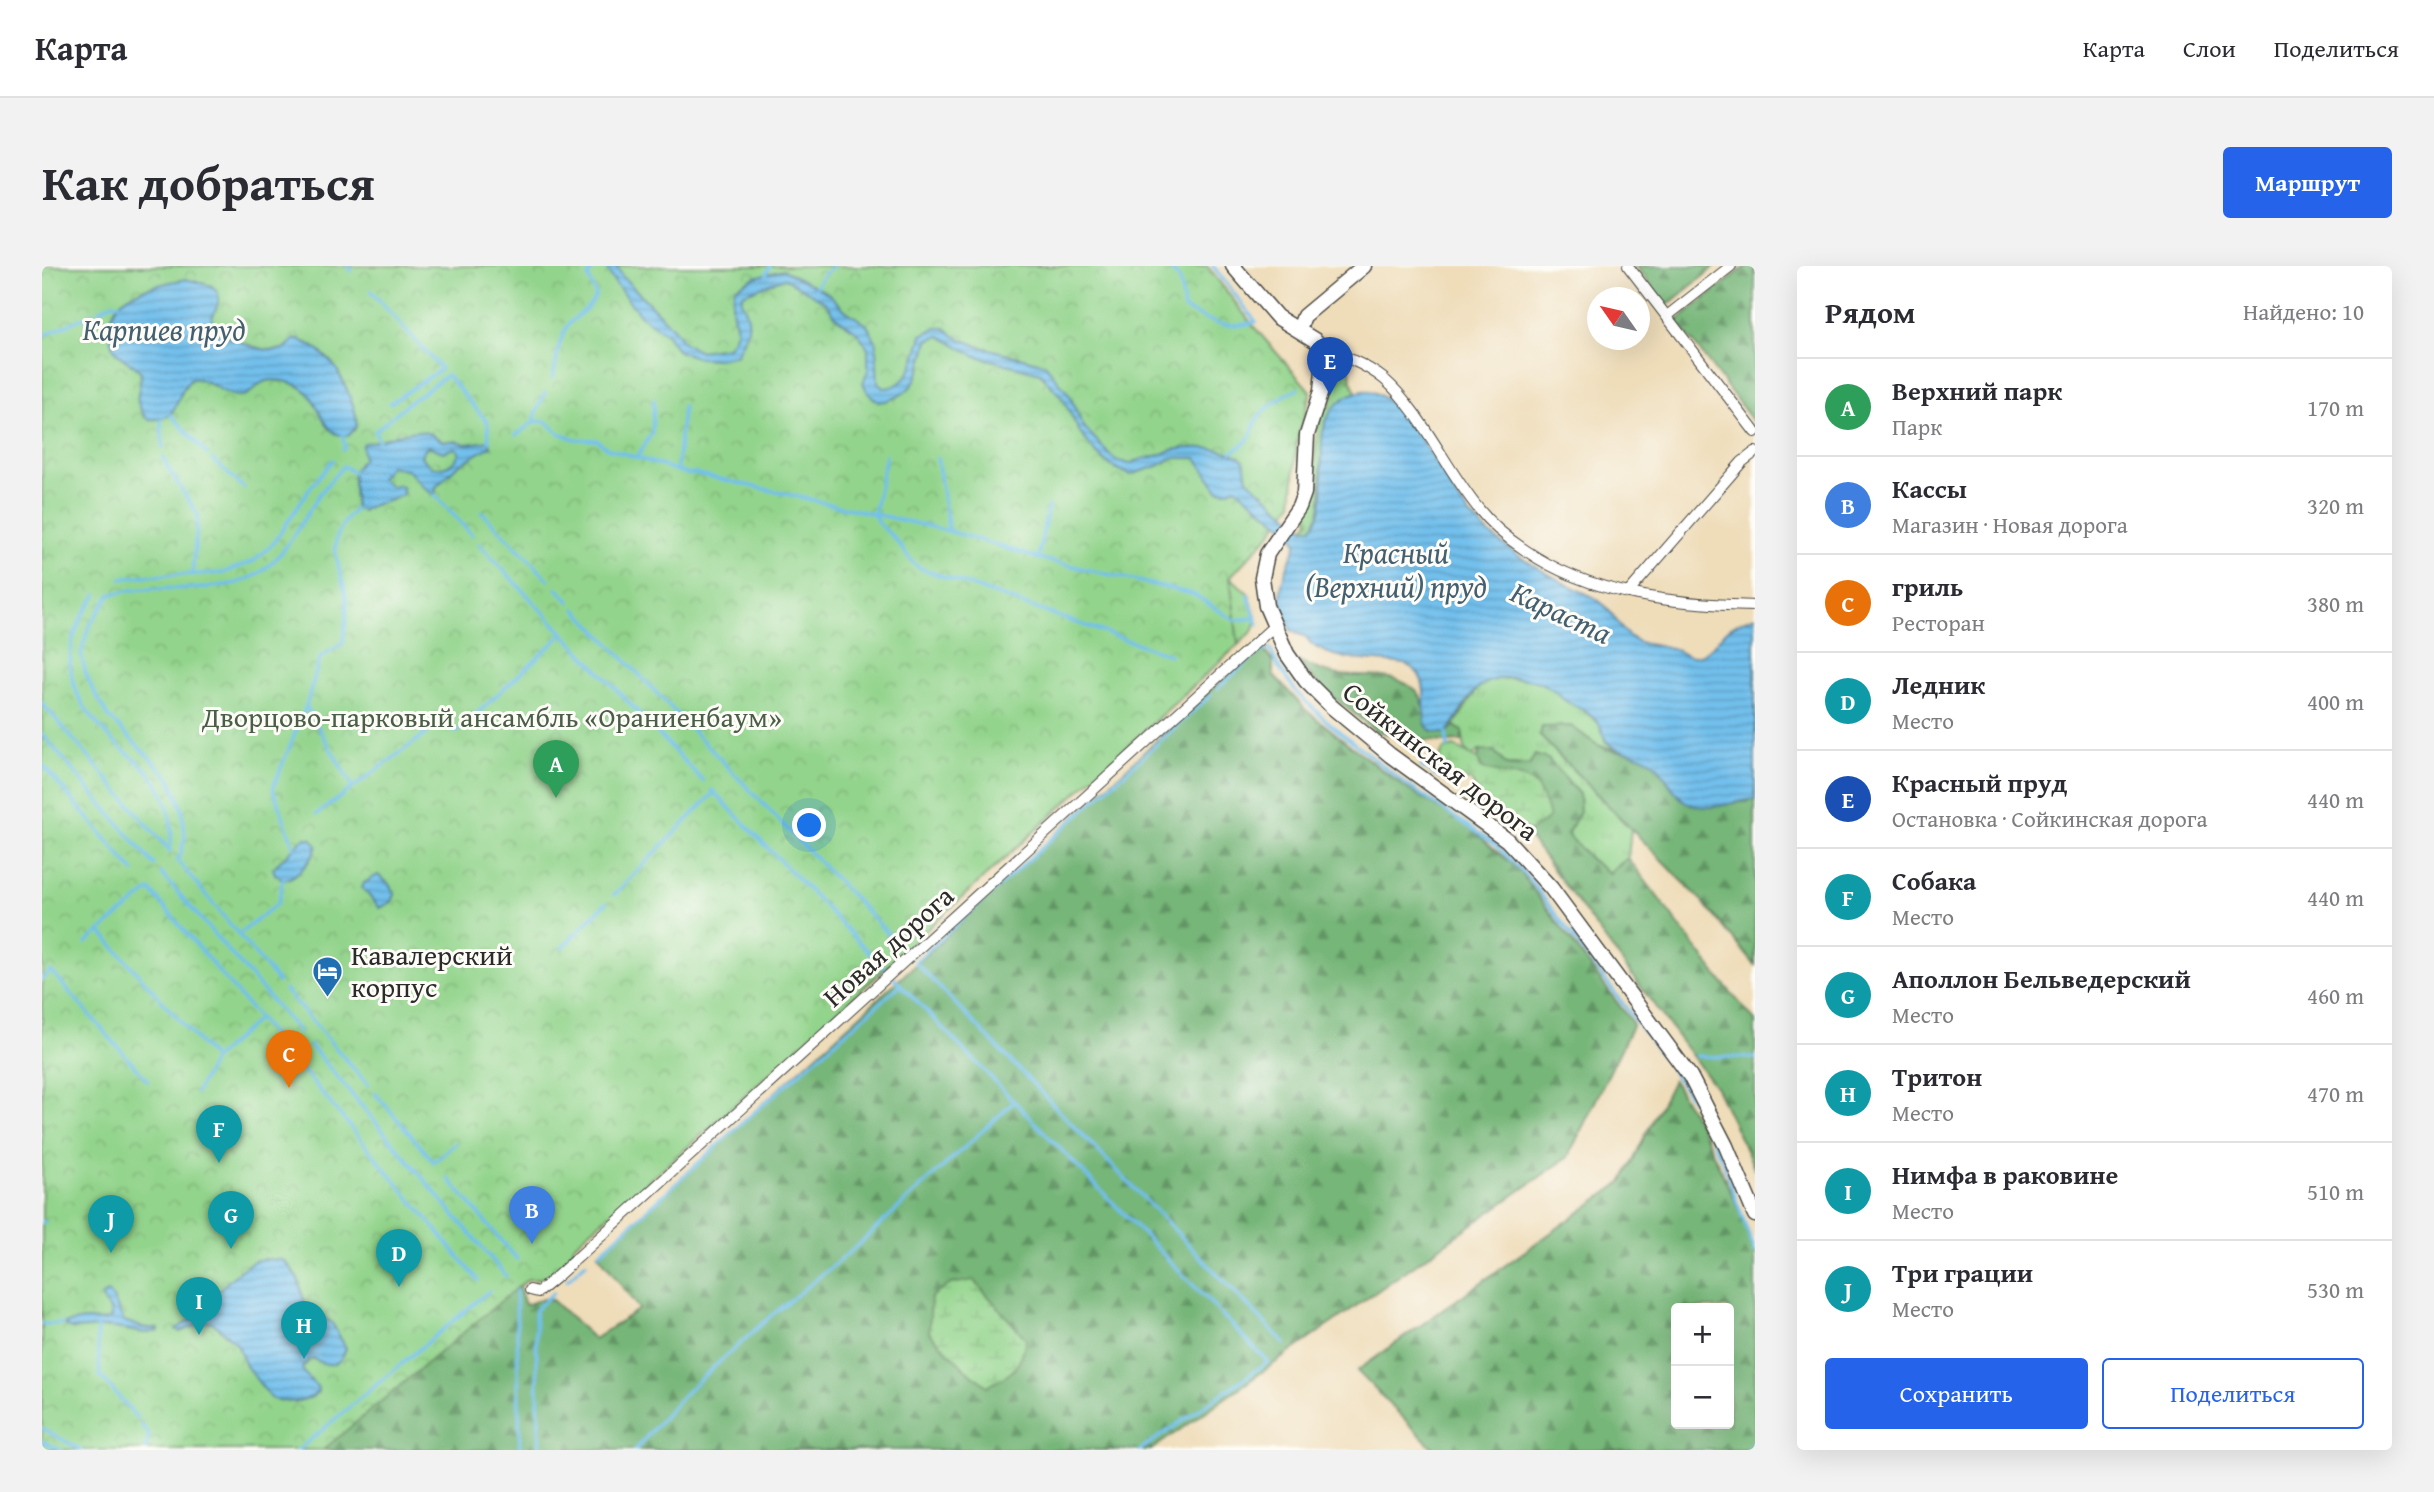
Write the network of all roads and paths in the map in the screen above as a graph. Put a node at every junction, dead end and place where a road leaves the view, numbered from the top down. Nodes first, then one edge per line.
1 (1234, 266) edge
2 (1364, 266) edge
3 (1628, 266) edge
4 (1731, 266) edge
5 (1667, 316) junction
6 (1299, 329) junction
7 (1322, 351) junction
8 (1755, 432) edge
9 (1755, 452) edge
10 (1628, 593) junction
11 (1755, 606) edge
12 (1273, 627) junction
13 (1755, 1215) edge
14 (530, 1290) dead end

1 - 6 main road
2 - 6 main road
3 - 5 street
4 - 5 street
5 - 8 street
6 - 7 main road
7 - 10 street
7 - 12 main road, Сойкинская дорога
9 - 10 street
10 - 11 street
12 - 13 main road, Сойкинская дорога
12 - 14 street, Новая дорога

